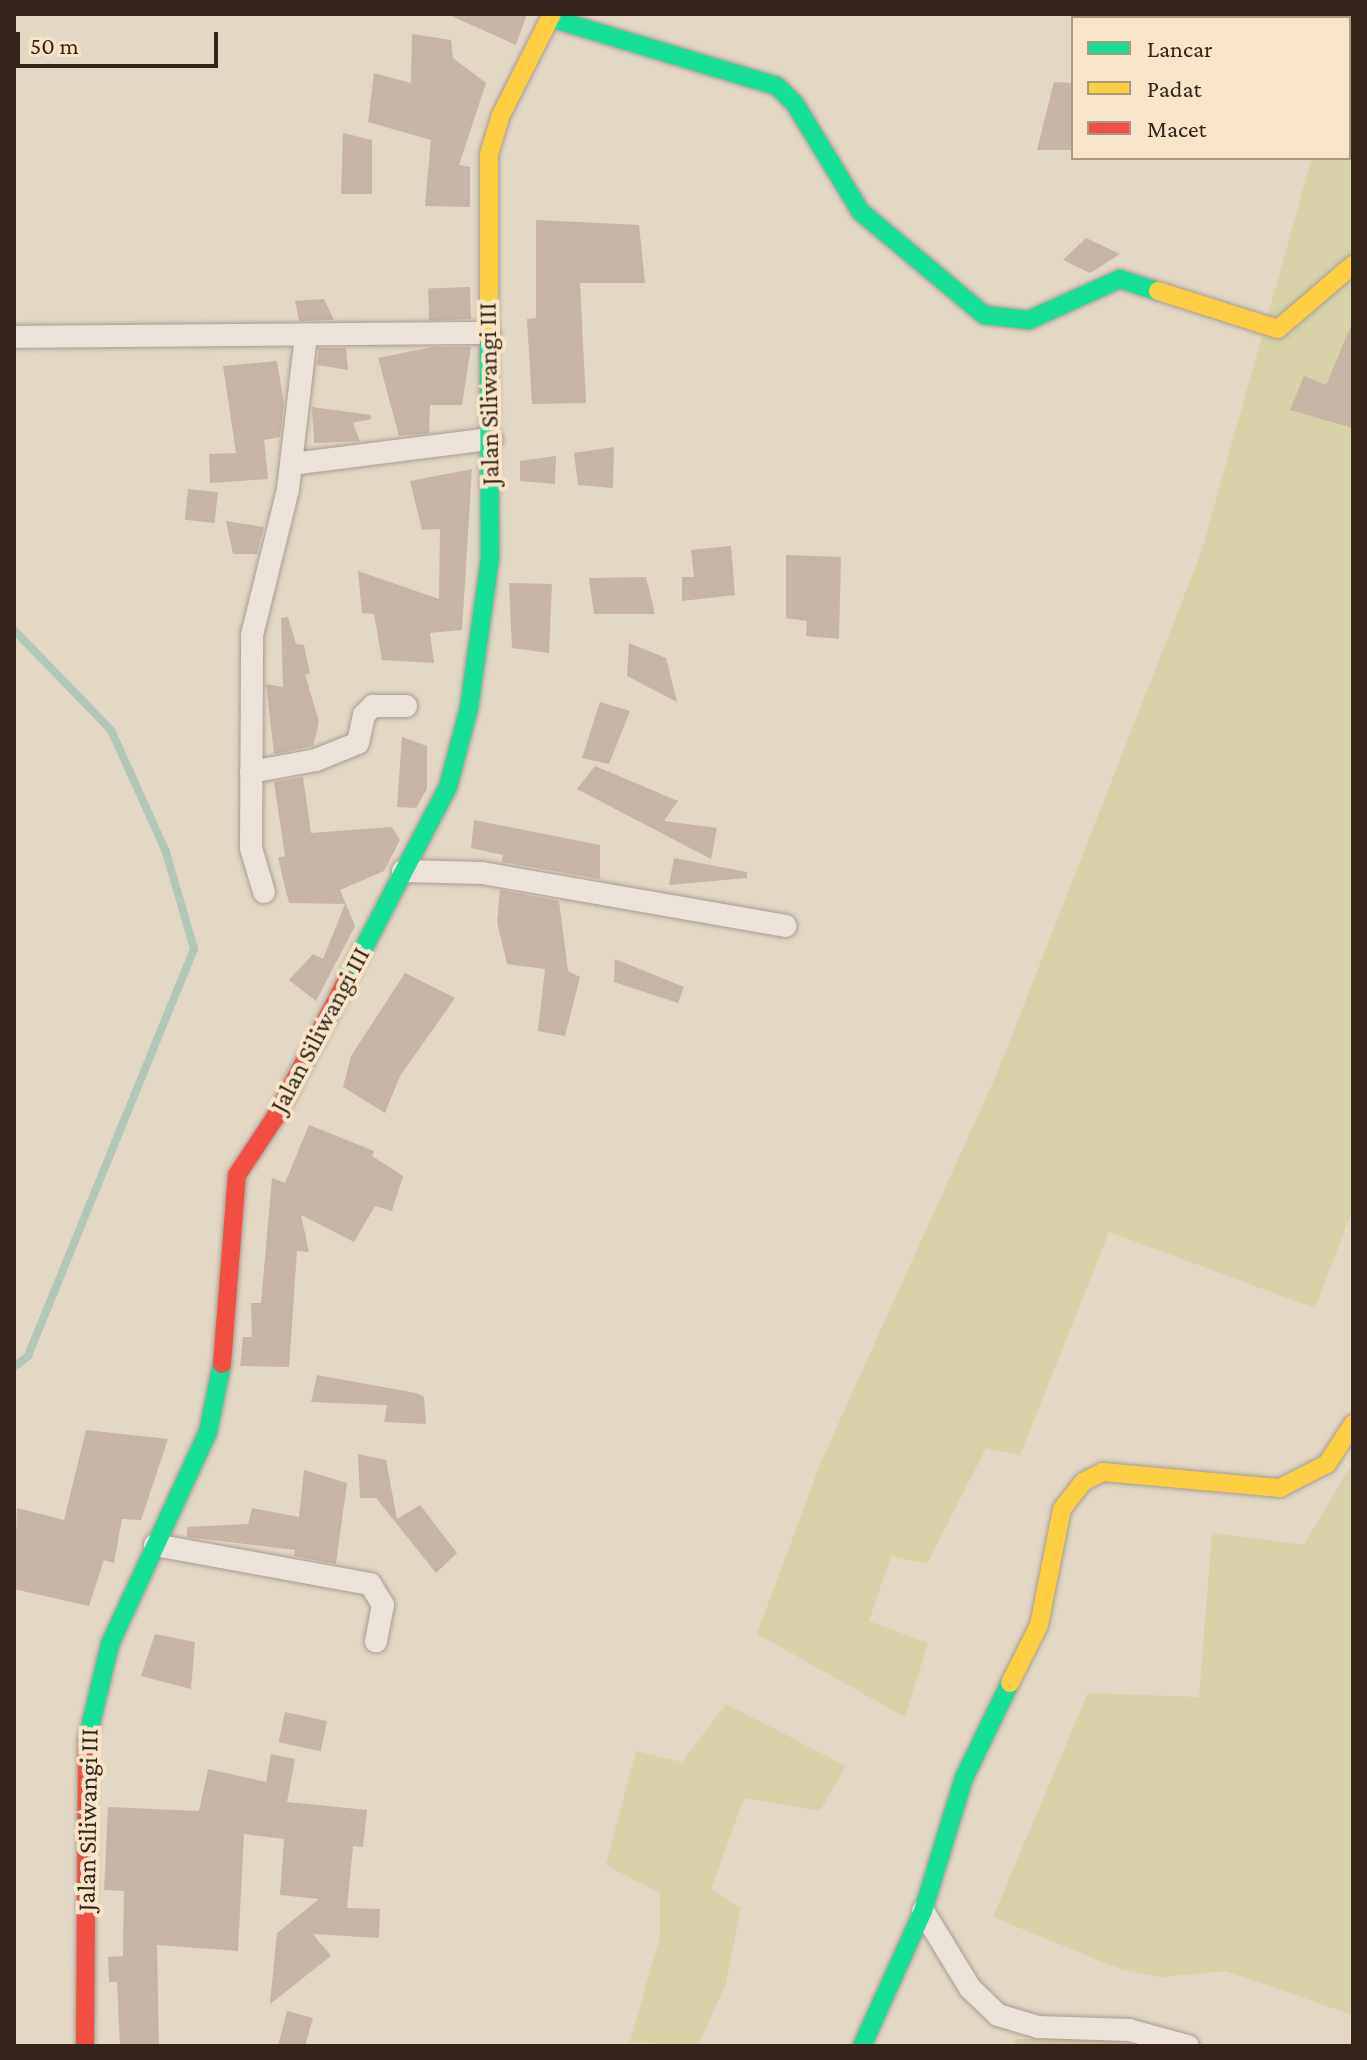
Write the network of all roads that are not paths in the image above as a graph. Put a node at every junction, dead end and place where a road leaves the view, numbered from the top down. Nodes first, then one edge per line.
1 (551, 16) edge
2 (1353, 265) edge
3 (489, 333) junction
4 (306, 335) junction
5 (14, 337) edge
6 (491, 439) junction
7 (292, 464) junction
8 (406, 706) dead end
9 (251, 772) junction
10 (403, 871) junction
11 (264, 892) dead end
12 (785, 926) dead end
13 (1353, 1424) edge
14 (155, 1545) junction
15 (376, 1641) dead end
16 (923, 1911) junction
17 (85, 2046) edge
18 (862, 2046) edge
19 (1188, 2046) edge

1 - 2 street
1 - 3 street, Jalan Siliwangi III
3 - 4 street
3 - 6 street, Jalan Siliwangi III
4 - 5 street
4 - 7 street
6 - 7 street
6 - 10 street, Jalan Siliwangi III
7 - 9 street
8 - 9 street
9 - 11 street
10 - 12 street
10 - 14 street, Jalan Siliwangi III
13 - 16 street
14 - 15 street
14 - 17 street, Jalan Siliwangi III
16 - 18 street
16 - 19 street

